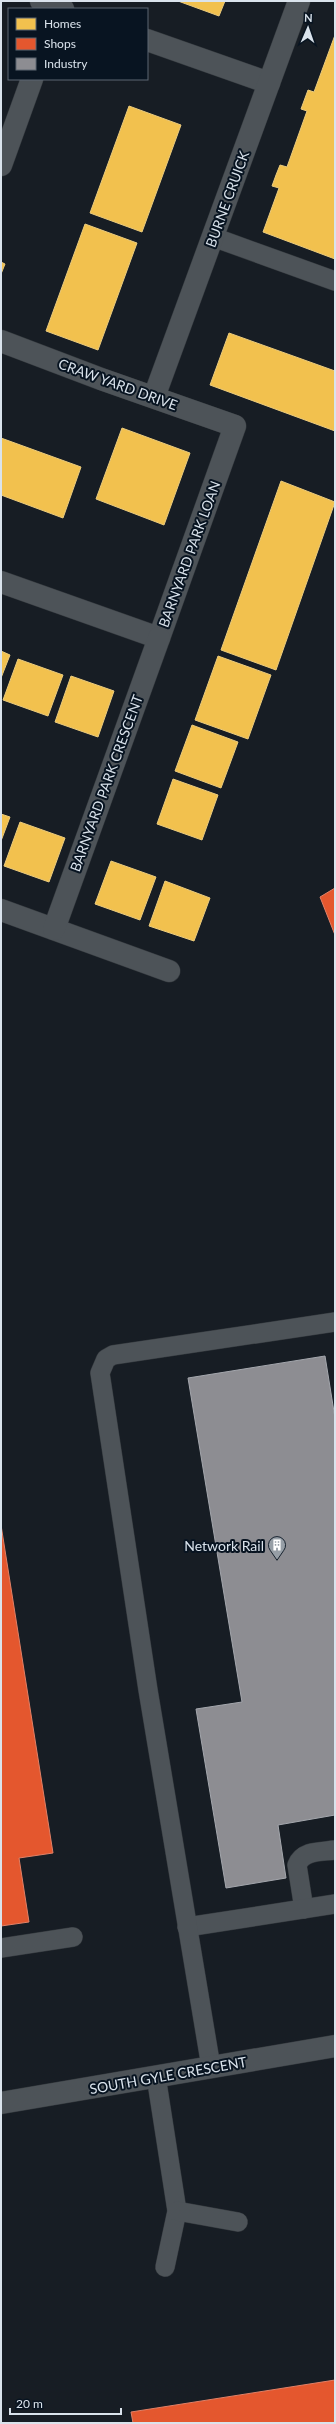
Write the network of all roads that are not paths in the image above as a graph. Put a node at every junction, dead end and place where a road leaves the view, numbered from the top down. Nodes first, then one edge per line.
1 (299, 1) edge
2 (148, 40) edge
3 (32, 80) edge
4 (269, 83) junction
5 (1, 165) edge
6 (213, 237) junction
7 (335, 281) edge
8 (1, 341) edge
9 (154, 397) junction
10 (235, 426) joint
11 (1, 582) edge
12 (159, 638) junction
13 (1, 910) edge
14 (54, 929) junction
15 (169, 971) dead end
16 (335, 1322) edge
17 (335, 1850) edge
18 (335, 1904) edge
19 (304, 1909) junction
20 (188, 1927) junction
21 (73, 1937) dead end
22 (1, 1948) edge
23 (335, 2046) edge
24 (211, 2067) junction
25 (156, 2076) junction
26 (1, 2103) edge
27 (177, 2211) junction
28 (238, 2222) dead end
29 (165, 2266) dead end

1 - 4 street, BURNE CRUICK
2 - 4 street
3 - 5 street
4 - 6 street, BURNE CRUICK
6 - 7 lane
6 - 9 street, BURNE CRUICK
8 - 9 street, CRAW YARD DRIVE
9 - 10 street, CRAW YARD DRIVE
10 - 12 street, BARNYARD PARK LOAN
11 - 12 street, BARNYARD PARK LOAN
12 - 14 street, BARNYARD PARK CRESCENT
13 - 14 street
14 - 15 street
16 - 20 lane
17 - 19 lane
18 - 19 lane
19 - 20 lane
20 - 24 lane
21 - 22 lane
23 - 24 street, SOUTH GYLE CRESCENT
24 - 25 street, SOUTH GYLE CRESCENT
25 - 26 street, SOUTH GYLE CRESCENT
25 - 27 lane
27 - 28 lane
27 - 29 lane

